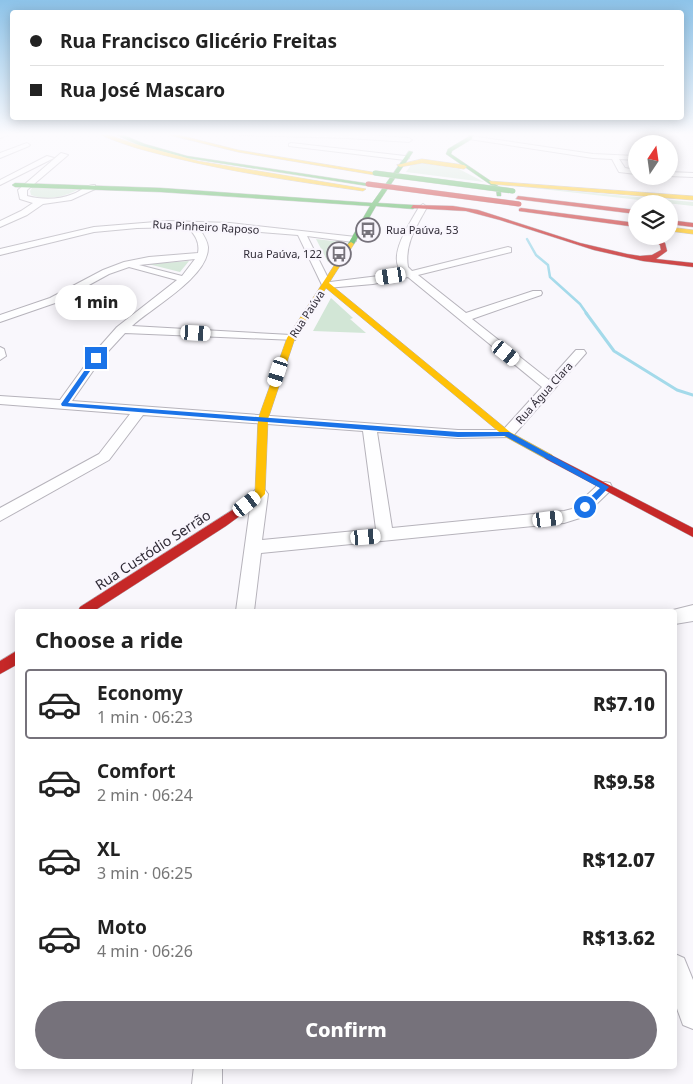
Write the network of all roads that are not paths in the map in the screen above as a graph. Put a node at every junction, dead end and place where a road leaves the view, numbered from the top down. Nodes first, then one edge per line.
1 (13, 185) edge
2 (23, 185) junction
3 (387, 185) edge
4 (396, 185) edge
5 (493, 185) edge
6 (539, 185) edge
7 (95, 188) junction
8 (693, 198) edge
9 (376, 200) junction
10 (41, 201) junction
11 (518, 201) junction
12 (628, 206) edge
13 (423, 207) junction
14 (451, 208) junction
15 (628, 211) edge
16 (492, 215) junction
17 (566, 216) junction
18 (628, 217) edge
19 (678, 217) edge
20 (693, 218) edge
21 (678, 223) edge
22 (0, 224) edge
23 (628, 224) edge
24 (191, 225) junction
25 (693, 225) edge
26 (628, 230) edge
27 (678, 230) edge
28 (693, 232) edge
29 (301, 233) junction
30 (353, 239) junction
31 (664, 245) edge
32 (508, 250) dead end
33 (0, 252) edge
34 (202, 256) junction
35 (638, 258) junction
36 (127, 264) junction
37 (693, 265) edge
38 (408, 274) junction
39 (184, 279) junction
40 (327, 284) junction
41 (537, 293) dead end
42 (463, 318) junction
43 (0, 319) edge
44 (121, 329) junction
45 (291, 338) junction
46 (0, 352) edge
47 (580, 353) dead end
48 (0, 356) edge
49 (550, 387) junction
50 (0, 400) edge
51 (64, 404) junction
52 (140, 410) junction
53 (263, 419) junction
54 (370, 427) junction
55 (507, 434) junction
56 (605, 487) junction
57 (260, 494) junction
58 (0, 515) edge
59 (693, 533) edge
60 (385, 535) junction
61 (253, 547) junction
62 (87, 609) edge
63 (245, 609) edge
64 (693, 612) edge
65 (677, 616) edge
66 (15, 658) edge
67 (0, 668) edge
68 (677, 971) edge
69 (693, 1015) edge
70 (208, 1069) edge
71 (207, 1084) edge

1 - 2 main road
2 - 7 main road
2 - 10 street
3 - 9 main road, Rua Paúva
4 - 11 main road, bridge
5 - 16 main road
6 - 8 main road
7 - 9 main road
7 - 10 street
9 - 13 main road
9 - 14 main road
9 - 30 main road, Rua Paúva
10 - 22 street
11 - 12 main road
11 - 15 main road
11 - 17 main road
11 - 18 main road
13 - 14 main road
13 - 38 street
14 - 16 main road
16 - 35 main road
17 - 23 main road
17 - 26 main road
19 - 20 main road
21 - 25 main road
24 - 29 street, Rua Pinheiro Raposo
24 - 33 street, Rua Pinheiro Raposo
24 - 34 street
27 - 28 main road
29 - 30 street, Rua Pinheiro Raposo
29 - 40 street
30 - 40 main road, Rua Paúva
31 - 35 main road
32 - 38 street
34 - 36 street
34 - 39 street
35 - 37 main road
36 - 39 street
36 - 43 street
38 - 40 street
38 - 42 street
39 - 44 street
40 - 45 main road, Rua Paúva
40 - 55 main road
41 - 42 street
42 - 49 street
44 - 45 street
44 - 51 street
45 - 53 main road, Rua Paúva
46 - 48 street
47 - 49 street, Rua Água Clara
49 - 55 street, Rua Água Clara
50 - 51 street
51 - 52 street
52 - 53 street
52 - 58 street
53 - 54 street
53 - 57 main road, Rua Paúva
54 - 55 street
54 - 60 street
55 - 56 main road
56 - 59 main road
56 - 60 street
57 - 61 street, Rua Paúva
57 - 62 main road, Rua Custódio Serrão
60 - 61 street
61 - 63 street, Rua Paúva
64 - 65 street
66 - 67 main road
68 - 69 street
70 - 71 street

